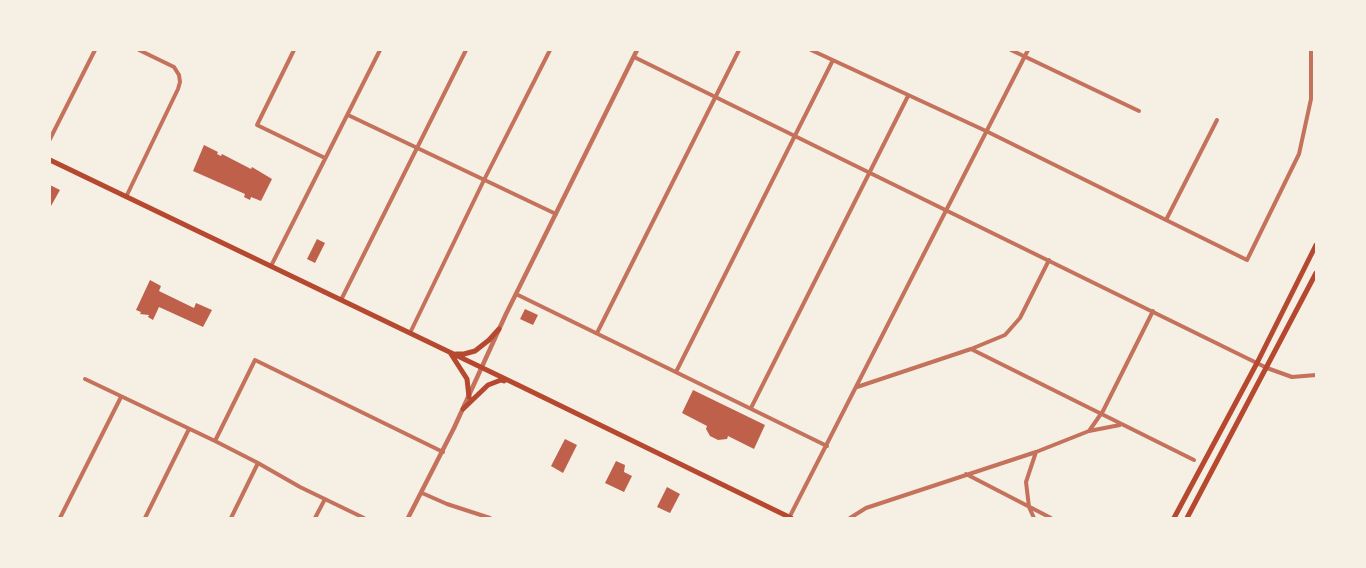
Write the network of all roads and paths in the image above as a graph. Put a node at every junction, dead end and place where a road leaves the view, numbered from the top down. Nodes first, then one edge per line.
1 (95, 50) edge
2 (139, 50) edge
3 (294, 50) edge
4 (380, 50) edge
5 (466, 50) edge
6 (550, 50) edge
7 (637, 50) edge
8 (739, 50) edge
9 (811, 50) edge
10 (1011, 50) edge
11 (1028, 50) edge
12 (1311, 50) edge
13 (1025, 56) junction
14 (634, 57) junction
15 (833, 60) junction
16 (908, 96) junction
17 (715, 97) junction
18 (1139, 111) dead end
19 (348, 115) junction
20 (1217, 120) dead end
21 (986, 131) junction
22 (794, 136) junction
23 (50, 139) edge
24 (415, 148) junction
25 (324, 159) junction
26 (50, 160) edge
27 (870, 173) junction
28 (484, 180) junction
29 (126, 197) junction
30 (946, 210) junction
31 (556, 215) junction
32 (1166, 220) junction
33 (1317, 245) edge
34 (1049, 260) junction
35 (271, 267) junction
36 (1317, 273) edge
37 (516, 294) junction
38 (341, 300) junction
39 (1153, 311) junction
40 (499, 328) junction
41 (410, 333) junction
42 (597, 333) junction
43 (971, 349) junction
44 (450, 353) junction
45 (1257, 363) junction
46 (482, 368) junction
47 (1268, 368) junction
48 (676, 372) junction
49 (1317, 375) edge
50 (85, 379) dead end
51 (518, 385) junction
52 (856, 387) junction
53 (121, 397) junction
54 (469, 397) junction
55 (751, 408) junction
56 (463, 409) junction
57 (1099, 414) junction
58 (1123, 425) junction
59 (189, 429) junction
60 (1089, 431) junction
61 (215, 441) junction
62 (827, 446) junction
63 (443, 452) junction
64 (1036, 452) junction
65 (1194, 460) dead end
66 (258, 463) junction
67 (965, 474) junction
68 (422, 493) junction
69 (325, 499) junction
70 (1029, 507) junction
71 (790, 518) edge
72 (60, 519) edge
73 (145, 519) edge
74 (231, 519) edge
75 (315, 519) edge
76 (364, 519) edge
77 (408, 519) edge
78 (490, 519) edge
79 (850, 519) edge
80 (1034, 519) edge
81 (1051, 519) edge
82 (1174, 519) edge
83 (1187, 519) edge

1 - 23 street
2 - 29 street
3 - 25 street
4 - 19 street
5 - 24 street
6 - 28 street
7 - 14 street
8 - 17 street
9 - 15 street
10 - 13 street
11 - 13 street
12 - 32 street
13 - 18 street
13 - 21 street
14 - 17 street
14 - 31 street
15 - 16 street
15 - 22 street
16 - 21 street
16 - 27 street
17 - 22 street
17 - 42 street
19 - 24 street
19 - 25 street
20 - 32 street
21 - 30 street
21 - 32 street
22 - 27 street
22 - 48 street
24 - 28 street
24 - 38 street
25 - 35 street
26 - 29 main road
27 - 30 street
27 - 55 street
28 - 31 street
28 - 41 street
29 - 35 main road
30 - 34 street
30 - 52 street
31 - 37 street
33 - 45 main road
34 - 39 street
34 - 43 street
35 - 38 main road
36 - 47 main road
37 - 40 street
37 - 42 street
38 - 41 main road
39 - 45 street
39 - 57 street
40 - 44 main road
40 - 46 street
41 - 44 main road
42 - 48 street
43 - 52 street
43 - 57 street
44 - 46 main road
44 - 54 main road
45 - 47 street
45 - 82 main road
46 - 51 main road
46 - 54 street
47 - 49 street
47 - 83 main road
48 - 55 street
50 - 53 street
51 - 56 main road
51 - 71 main road
52 - 62 street
53 - 59 street
53 - 72 street
54 - 56 street
55 - 62 street
56 - 63 street
57 - 58 street
57 - 60 street
58 - 60 street
58 - 65 street
59 - 61 street
59 - 73 street
60 - 64 street
61 - 63 street
61 - 66 street
62 - 71 street
63 - 68 street
64 - 67 street
64 - 70 street
66 - 69 street
66 - 74 street
67 - 70 street
67 - 79 street
68 - 77 street
68 - 78 street
69 - 75 street
69 - 76 street
70 - 80 street
70 - 81 street

